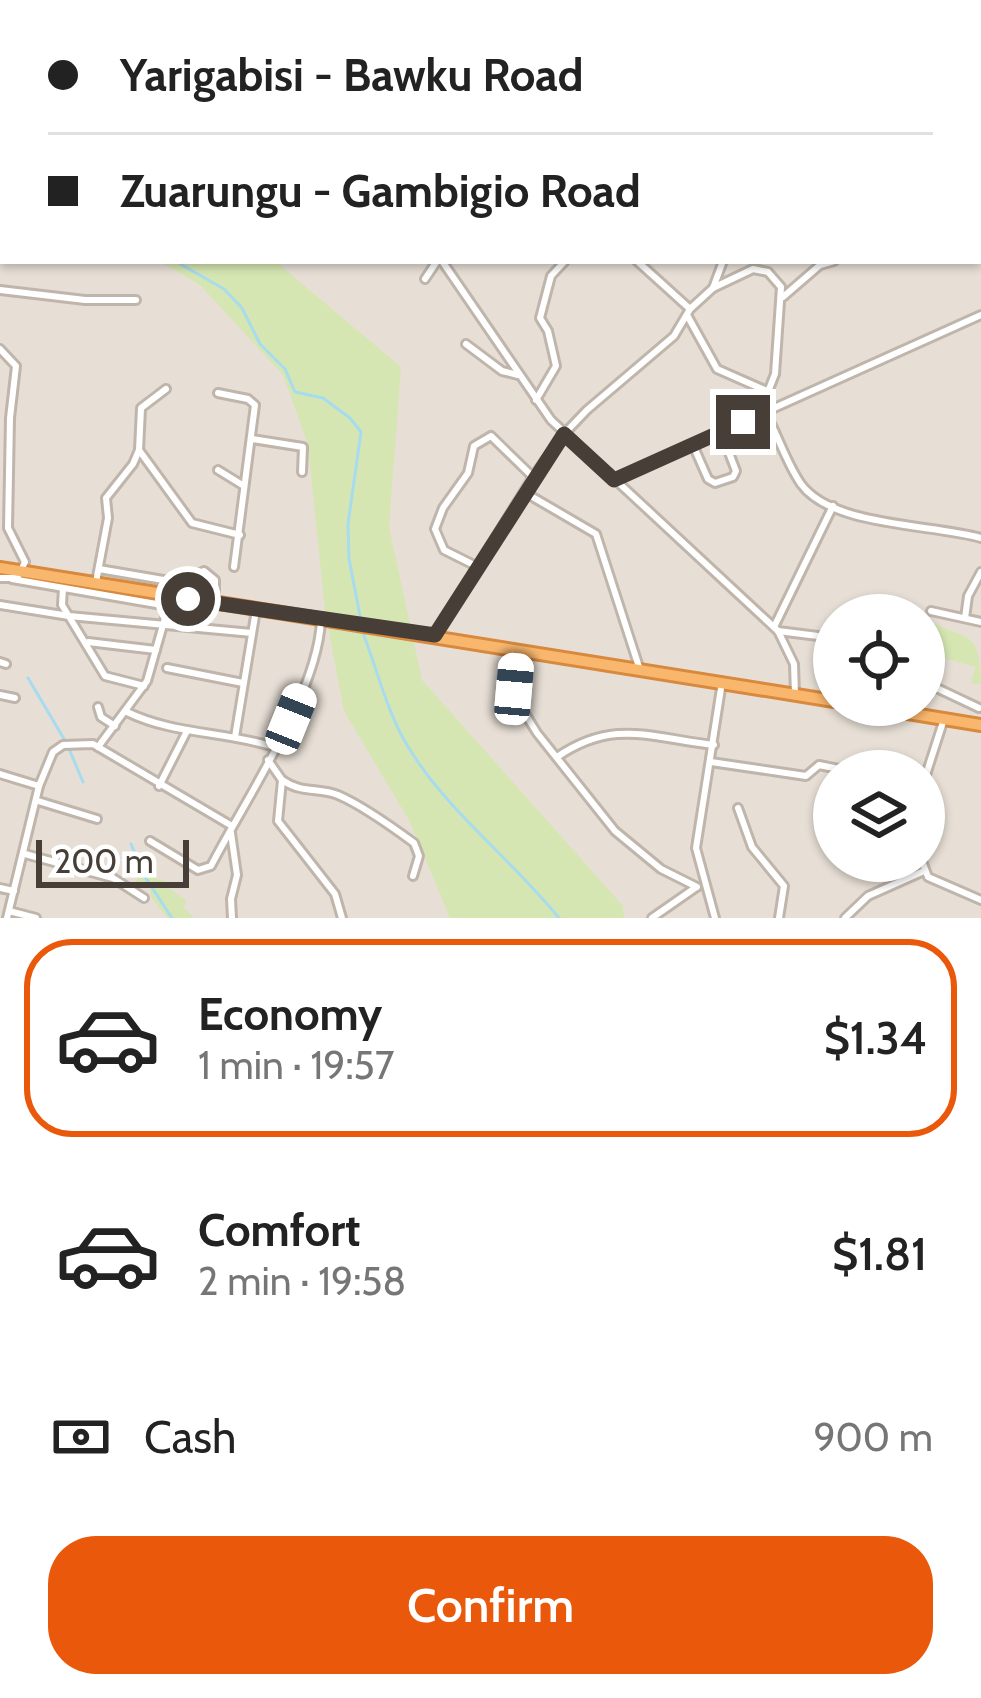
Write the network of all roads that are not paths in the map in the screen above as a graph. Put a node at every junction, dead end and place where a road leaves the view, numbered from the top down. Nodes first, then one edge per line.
1 (438, 264) edge
2 (442, 264) edge
3 (562, 264) edge
4 (640, 264) edge
5 (719, 264) edge
6 (824, 264) edge
7 (425, 279) dead end
8 (712, 288) junction
9 (2, 292) edge
10 (783, 297) junction
11 (136, 300) dead end
12 (689, 312) junction
13 (981, 315) edge
14 (466, 344) dead end
15 (0, 349) edge
16 (519, 376) junction
17 (166, 389) dead end
18 (768, 391) junction
19 (218, 393) dead end
20 (536, 400) junction
21 (765, 412) junction
22 (721, 432) junction
23 (564, 434) junction
24 (252, 440) junction
25 (693, 445) junction
26 (139, 450) junction
27 (0, 453) edge
28 (10, 454) junction
29 (218, 470) dead end
30 (302, 472) dead end
31 (533, 477) junction
32 (614, 480) junction
33 (244, 486) junction
34 (524, 492) junction
35 (833, 506) junction
36 (240, 536) junction
37 (981, 538) edge
38 (476, 566) junction
39 (234, 567) dead end
40 (0, 568) edge
41 (981, 572) edge
42 (18, 575) junction
43 (98, 575) junction
44 (0, 578) edge
45 (188, 581) junction
46 (65, 583) junction
47 (188, 599) junction
48 (170, 601) junction
49 (215, 602) junction
50 (0, 605) edge
51 (256, 610) junction
52 (945, 614) edge
53 (69, 616) junction
54 (965, 618) junction
55 (321, 620) junction
56 (981, 622) edge
57 (164, 626) junction
58 (776, 629) junction
59 (252, 633) junction
60 (435, 635) junction
61 (813, 635) edge
62 (88, 642) junction
63 (518, 648) junction
64 (156, 650) junction
65 (167, 668) dead end
66 (640, 669) junction
67 (722, 682) junction
68 (243, 683) junction
69 (144, 686) junction
70 (945, 692) edge
71 (0, 694) edge
72 (795, 695) junction
73 (15, 698) dead end
74 (813, 698) edge
75 (98, 707) dead end
76 (979, 708) edge
77 (127, 712) junction
78 (945, 716) edge
79 (981, 725) edge
80 (116, 726) junction
81 (187, 731) junction
82 (235, 736) junction
83 (714, 746) junction
84 (274, 747) junction
85 (98, 748) junction
86 (556, 757) junction
87 (268, 760) junction
88 (711, 762) junction
89 (813, 770) edge
90 (0, 774) edge
91 (282, 780) junction
92 (39, 786) junction
93 (159, 786) junction
94 (36, 800) junction
95 (738, 808) dead end
96 (98, 819) dead end
97 (231, 828) junction
98 (149, 842) dead end
99 (24, 854) junction
100 (413, 876) dead end
101 (899, 882) edge
102 (937, 882) edge
103 (700, 885) junction
104 (0, 888) edge
105 (14, 891) junction
106 (144, 898) dead end
107 (981, 900) edge
108 (8, 914) edge
109 (36, 918) edge
110 (232, 918) edge
111 (342, 918) edge
112 (652, 918) edge
113 (715, 918) edge
114 (779, 918) edge
115 (845, 918) edge

1 - 7 street
2 - 16 street
3 - 20 street
4 - 12 street
5 - 8 street
6 - 10 street
8 - 10 street
8 - 12 street
9 - 11 street
10 - 18 street
12 - 18 street
12 - 23 street
13 - 21 street
14 - 16 street
15 - 28 street
16 - 20 street
17 - 26 street
18 - 21 street
19 - 24 street
20 - 23 street
21 - 22 street
21 - 35 street
22 - 25 street
22 - 25 street
23 - 31 street
23 - 32 street
24 - 30 street
24 - 33 street
25 - 32 street
26 - 36 street
26 - 43 street
27 - 28 street
28 - 42 street
29 - 33 street
31 - 34 street
31 - 38 street
32 - 58 street
33 - 36 street
34 - 38 street
34 - 66 street
35 - 37 street
35 - 58 street
36 - 39 street
38 - 60 street
40 - 42 highway
41 - 54 street
42 - 44 street
42 - 46 highway
43 - 45 street
43 - 46 highway
43 - 48 highway
45 - 47 street
45 - 49 street
46 - 48 street
46 - 53 street
47 - 48 highway
47 - 49 highway
48 - 57 street
49 - 51 highway
50 - 53 street
51 - 55 highway
51 - 59 street
52 - 54 street
53 - 57 street
53 - 62 street
54 - 56 street
55 - 60 highway
55 - 84 street
57 - 59 street
57 - 64 street
58 - 61 street
58 - 72 street
59 - 68 street
60 - 63 highway
62 - 64 street
62 - 69 street
63 - 66 highway
63 - 86 street
64 - 69 street
65 - 68 street
66 - 67 highway
67 - 72 highway
67 - 83 street
68 - 82 street
69 - 77 street
70 - 76 street
71 - 73 street
72 - 74 highway
75 - 80 street
77 - 80 street
77 - 81 street
78 - 79 highway
80 - 85 street
81 - 82 street
81 - 93 street
82 - 84 street
83 - 86 street
83 - 88 street
84 - 87 street
85 - 92 street
85 - 93 street
86 - 103 street
87 - 91 street
87 - 97 street
88 - 89 street
88 - 103 street
90 - 92 street
91 - 100 street
91 - 111 street
92 - 94 street
93 - 97 street
94 - 96 street
94 - 99 street
95 - 114 street
97 - 98 street
97 - 110 street
99 - 105 street
99 - 106 street
101 - 115 street
102 - 107 street
103 - 112 street
103 - 113 street
104 - 105 street
105 - 108 street
108 - 109 street

